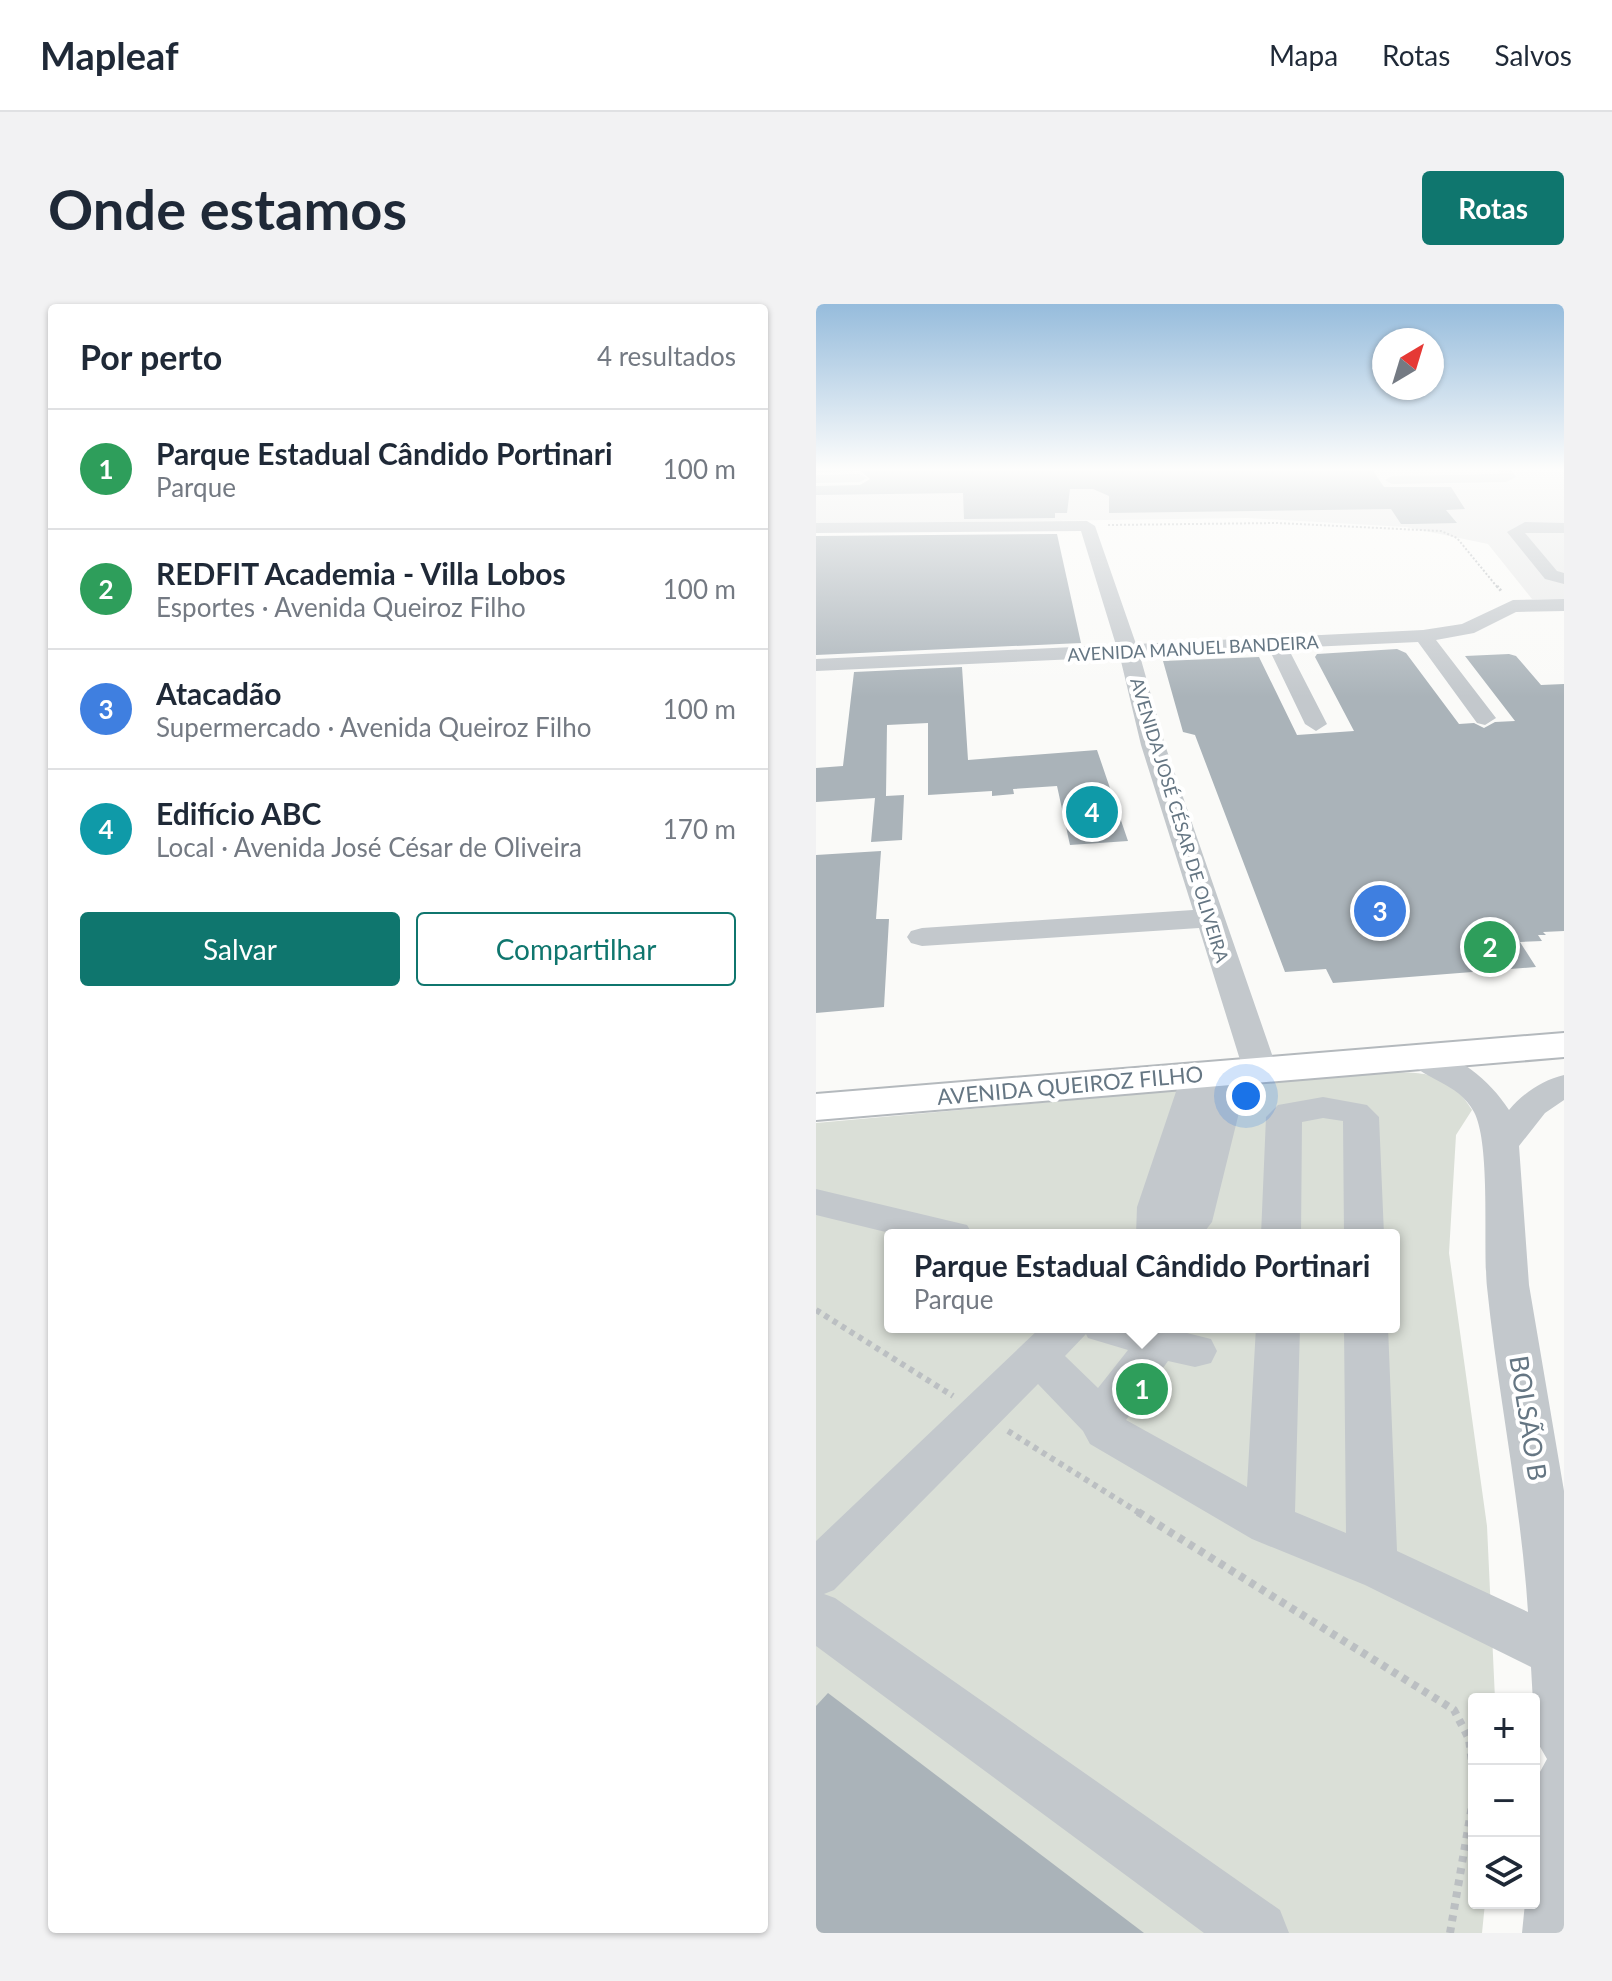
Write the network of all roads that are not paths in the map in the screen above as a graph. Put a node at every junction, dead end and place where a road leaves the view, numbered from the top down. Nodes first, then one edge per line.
1 (1093, 545) edge
2 (1526, 545) edge
3 (1564, 579) edge
4 (1564, 605) edge
5 (1423, 636) junction
6 (1276, 644) junction
7 (1128, 650) junction
8 (816, 665) edge
9 (1485, 718) dead end
10 (1316, 724) dead end
11 (1210, 918) junction
12 (922, 937) dead end
13 (1564, 1020) edge
14 (1564, 1045) edge
15 (1421, 1056) junction
16 (1235, 1064) junction
17 (816, 1077) edge
18 (1564, 1085) edge
19 (816, 1107) edge
20 (1500, 1145) junction
21 (816, 1202) edge
22 (928, 1229) edge
23 (1156, 1229) edge
24 (1184, 1229) edge
25 (1281, 1229) edge
26 (1364, 1229) edge
27 (1125, 1333) edge
28 (1278, 1333) edge
29 (1366, 1333) edge
30 (1052, 1342) edge
31 (1102, 1421) junction
32 (1270, 1524) junction
33 (1367, 1561) junction
34 (816, 1574) edge
35 (816, 1615) edge
36 (1558, 1653) junction
37 (1564, 1738) edge
38 (1564, 1781) edge
39 (1257, 1933) edge
40 (1554, 1933) edge

1 - 7 street, AVENIDA JOSÉ CÉSAR DE OLIVEIRA
2 - 3 street
4 - 5 street, AVENIDA MANUEL BANDEIRA
5 - 6 street, AVENIDA MANUEL BANDEIRA
5 - 9 street
6 - 7 street, AVENIDA MANUEL BANDEIRA
6 - 10 street
7 - 8 street, AVENIDA MANUEL BANDEIRA
7 - 11 street, AVENIDA JOSÉ CÉSAR DE OLIVEIRA
11 - 12 street
11 - 16 street, AVENIDA JOSÉ CÉSAR DE OLIVEIRA
13 - 16 highway, AVENIDA QUEIROZ FILHO
14 - 15 highway, AVENIDA QUEIROZ FILHO
15 - 16 highway, AVENIDA QUEIROZ FILHO
15 - 20 street, BOLSÃO B
16 - 17 highway, AVENIDA QUEIROZ FILHO
16 - 19 highway, AVENIDA QUEIROZ FILHO
16 - 23 street
16 - 24 street
18 - 20 street
20 - 36 street, BOLSÃO B
21 - 22 street
25 - 26 street
27 - 31 street
28 - 32 street
29 - 33 street
30 - 31 street
30 - 34 street
31 - 32 street
32 - 33 street
33 - 36 street
35 - 39 street
36 - 37 street, BOLSÃO B
38 - 40 street

